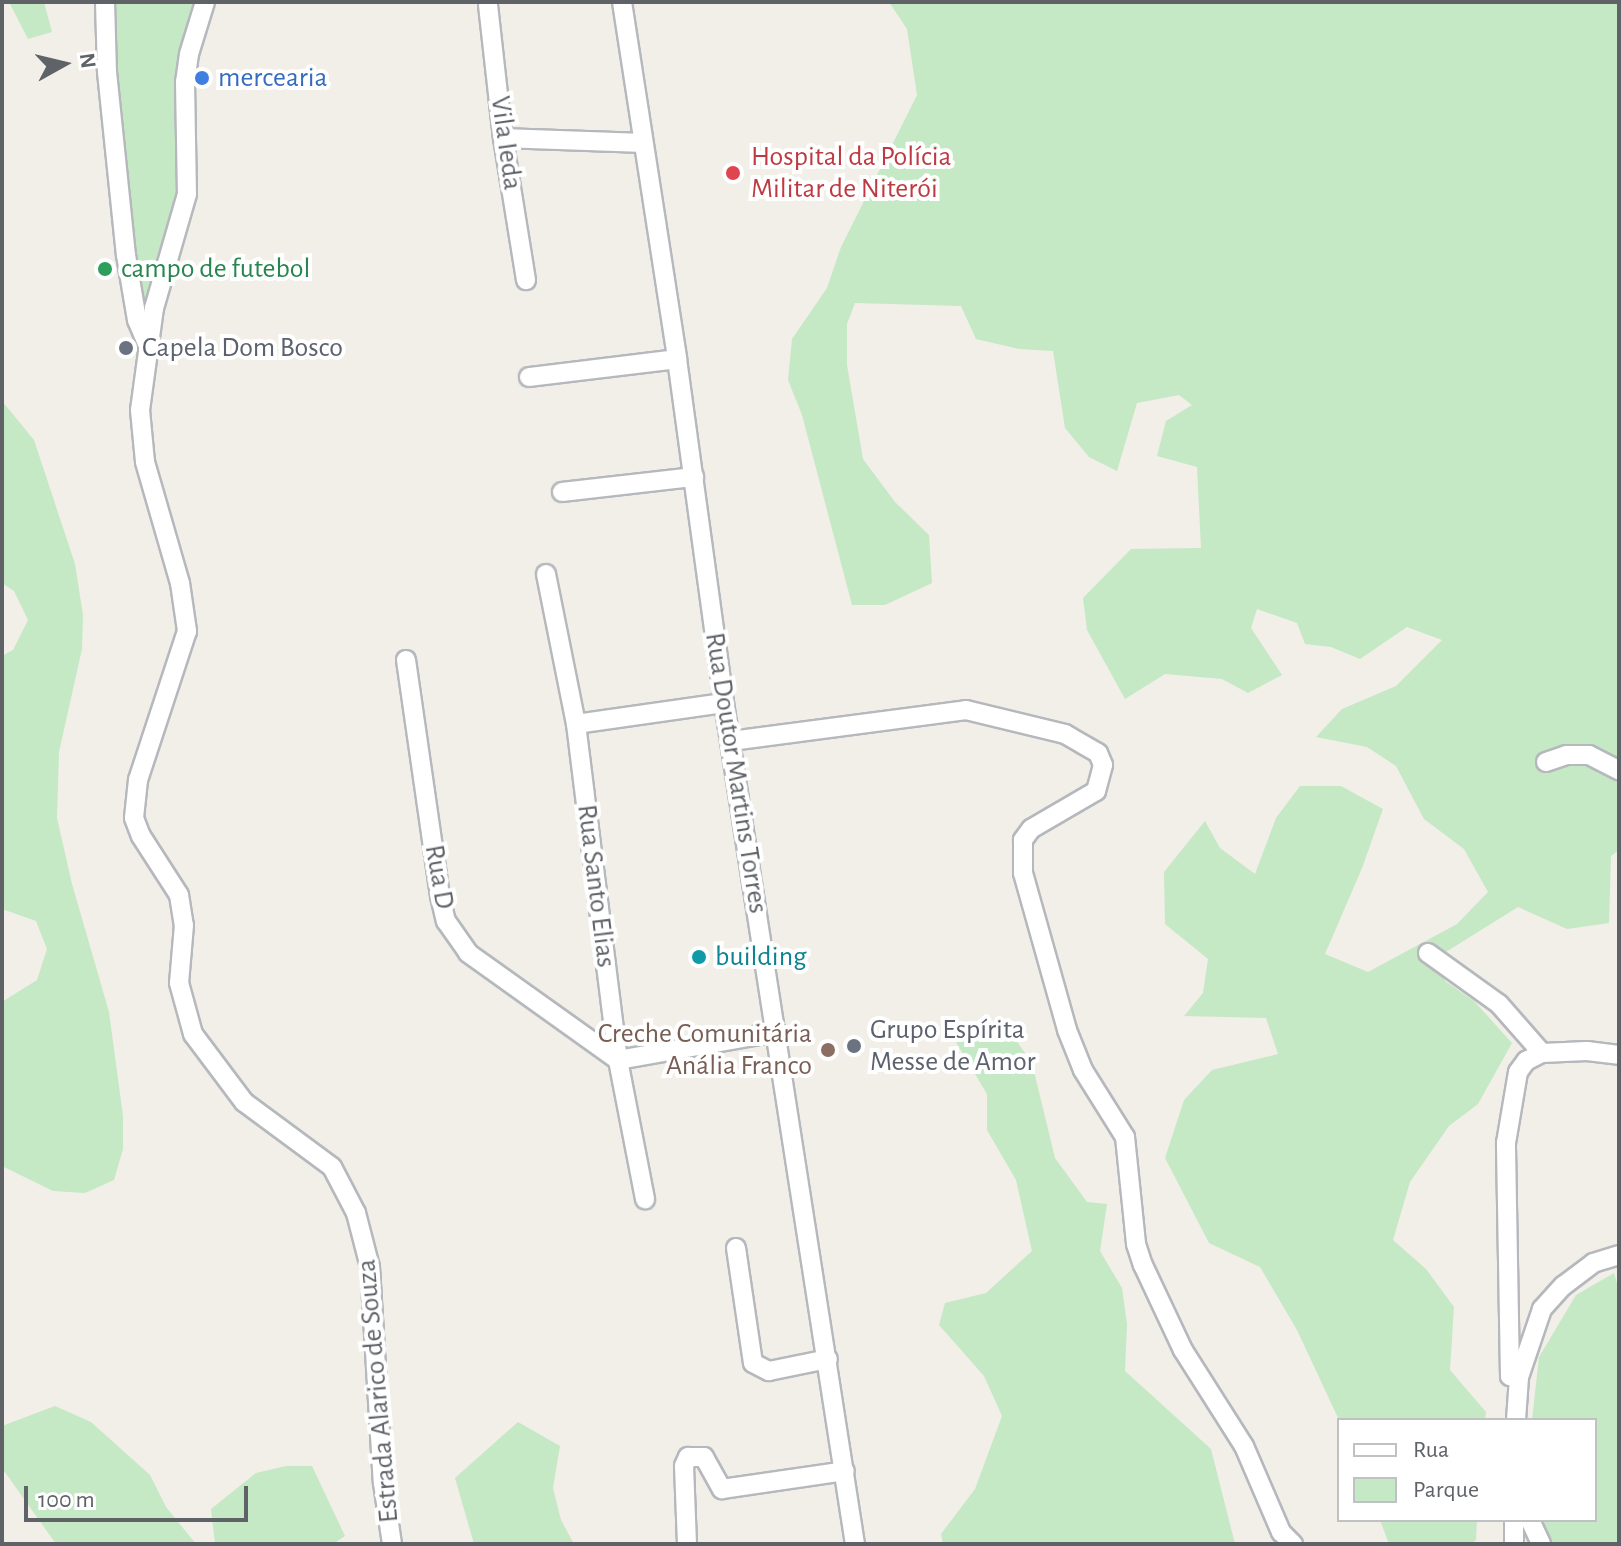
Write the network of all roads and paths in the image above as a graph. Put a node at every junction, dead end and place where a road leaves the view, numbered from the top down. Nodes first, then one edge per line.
1 (105, 2) edge
2 (205, 2) edge
3 (622, 2) edge
4 (488, 5) dead end
5 (503, 138) junction
6 (643, 143) junction
7 (526, 280) dead end
8 (147, 343) junction
9 (677, 359) junction
10 (529, 377) dead end
11 (694, 477) junction
12 (562, 492) dead end
13 (546, 574) dead end
14 (406, 660) dead end
15 (724, 703) junction
16 (576, 724) junction
17 (731, 741) junction
18 (1546, 762) dead end
19 (1619, 770) edge
20 (1428, 953) dead end
21 (777, 1032) junction
22 (1542, 1053) junction
23 (1619, 1055) edge
24 (618, 1060) junction
25 (645, 1199) dead end
26 (736, 1248) dead end
27 (1619, 1255) edge
28 (828, 1359) junction
29 (1519, 1377) junction
30 (1516, 1418) edge
31 (845, 1471) junction
32 (1514, 1522) edge
33 (1531, 1522) edge
34 (392, 1544) edge
35 (687, 1544) edge
36 (855, 1544) edge
37 (1293, 1544) edge
38 (1514, 1544) edge
39 (1541, 1544) edge

1 - 8 street
2 - 8 street, Estrada Alarico de Souza
3 - 6 street, Rua Doutor Martins Torres
4 - 5 street, Vila Ieda
5 - 6 street
5 - 7 street, Vila Ieda
6 - 9 street, Rua Doutor Martins Torres
8 - 34 street, Estrada Alarico de Souza
9 - 10 street
9 - 11 street, Rua Doutor Martins Torres
11 - 12 street
11 - 15 street, Rua Doutor Martins Torres
13 - 16 street, Rua Santo Elias
14 - 24 street, Rua D
15 - 16 street
15 - 17 street, Rua Doutor Martins Torres
16 - 24 street, Rua Santo Elias
17 - 21 street, Rua Doutor Martins Torres
17 - 37 street
18 - 19 street
20 - 22 street
21 - 24 street
21 - 28 street, Rua Doutor Martins Torres
22 - 23 street
22 - 29 street
24 - 25 street, Rua Santo Elias
26 - 28 street
27 - 29 street
28 - 31 street, Rua Doutor Martins Torres
29 - 30 street
31 - 35 street
31 - 36 street, Rua Doutor Martins Torres
32 - 38 street
33 - 39 street

